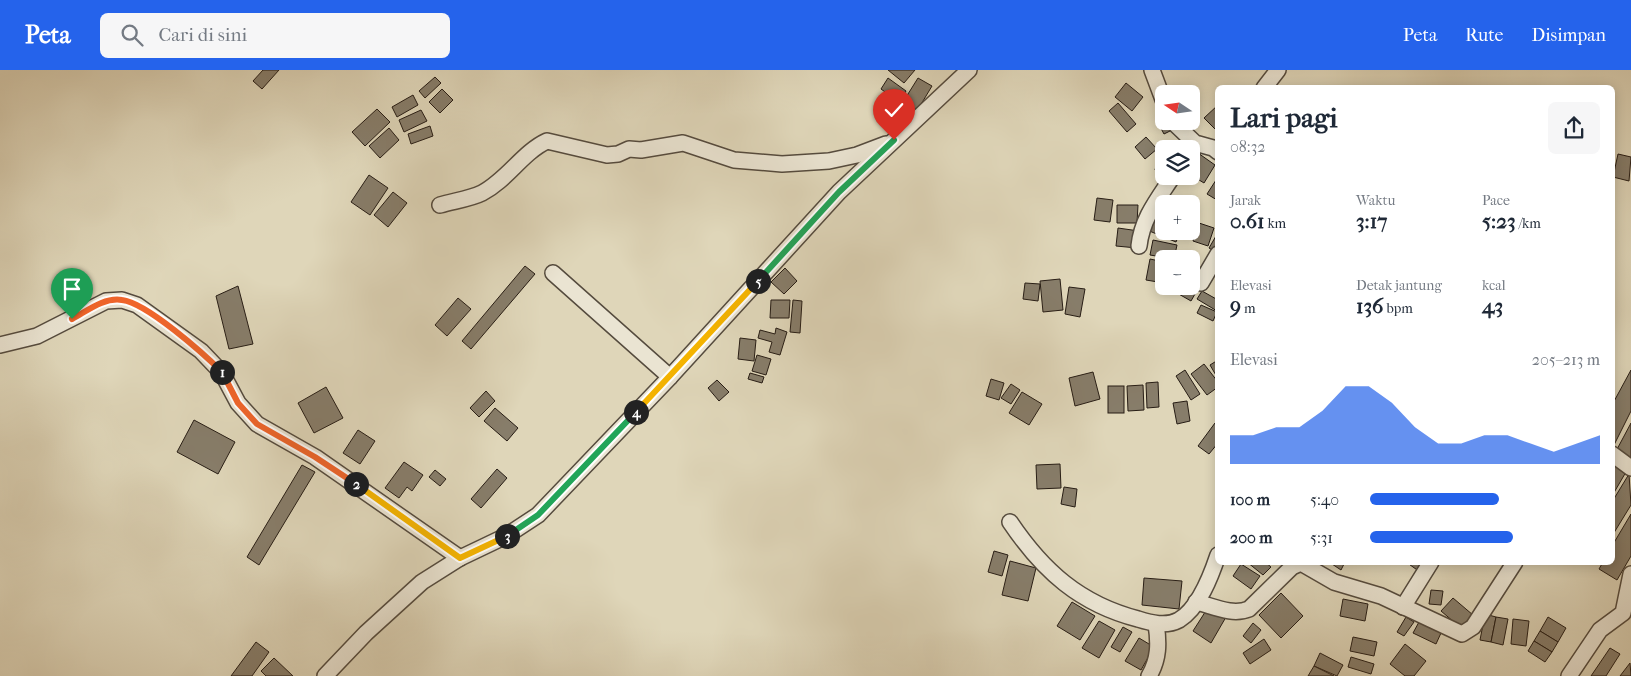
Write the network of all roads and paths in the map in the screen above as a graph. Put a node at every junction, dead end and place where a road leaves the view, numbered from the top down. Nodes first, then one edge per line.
1 (969, 70) edge
2 (1152, 70) edge
3 (1278, 70) edge
4 (1158, 85) edge
5 (1266, 85) edge
6 (1180, 130) edge
7 (894, 140) junction
8 (1188, 140) edge
9 (1200, 147) edge
10 (1215, 149) edge
11 (1167, 185) edge
12 (440, 205) dead end
13 (1139, 246) dead end
14 (1215, 259) edge
15 (554, 272) dead end
16 (1201, 283) dead end
17 (0, 345) edge
18 (670, 377) junction
19 (1615, 456) edge
20 (1631, 468) edge
21 (1010, 522) dead end
22 (460, 558) junction
23 (1215, 564) edge
24 (1294, 565) edge
25 (1307, 565) edge
26 (1429, 565) edge
27 (1513, 565) edge
28 (1631, 574) edge
29 (1196, 602) junction
30 (1403, 607) junction
31 (1156, 624) junction
32 (325, 676) edge
33 (1149, 676) edge
34 (1569, 676) edge

1 - 7 street
2 - 4 street
3 - 5 street
6 - 8 street
7 - 12 street
7 - 18 street
9 - 10 street
11 - 13 street
14 - 16 street
15 - 18 street
17 - 22 street
18 - 22 street
19 - 20 street
21 - 31 street
22 - 32 street
23 - 29 street
24 - 29 street
25 - 30 street
26 - 30 street
27 - 30 street
28 - 34 street
29 - 31 street
31 - 33 street

